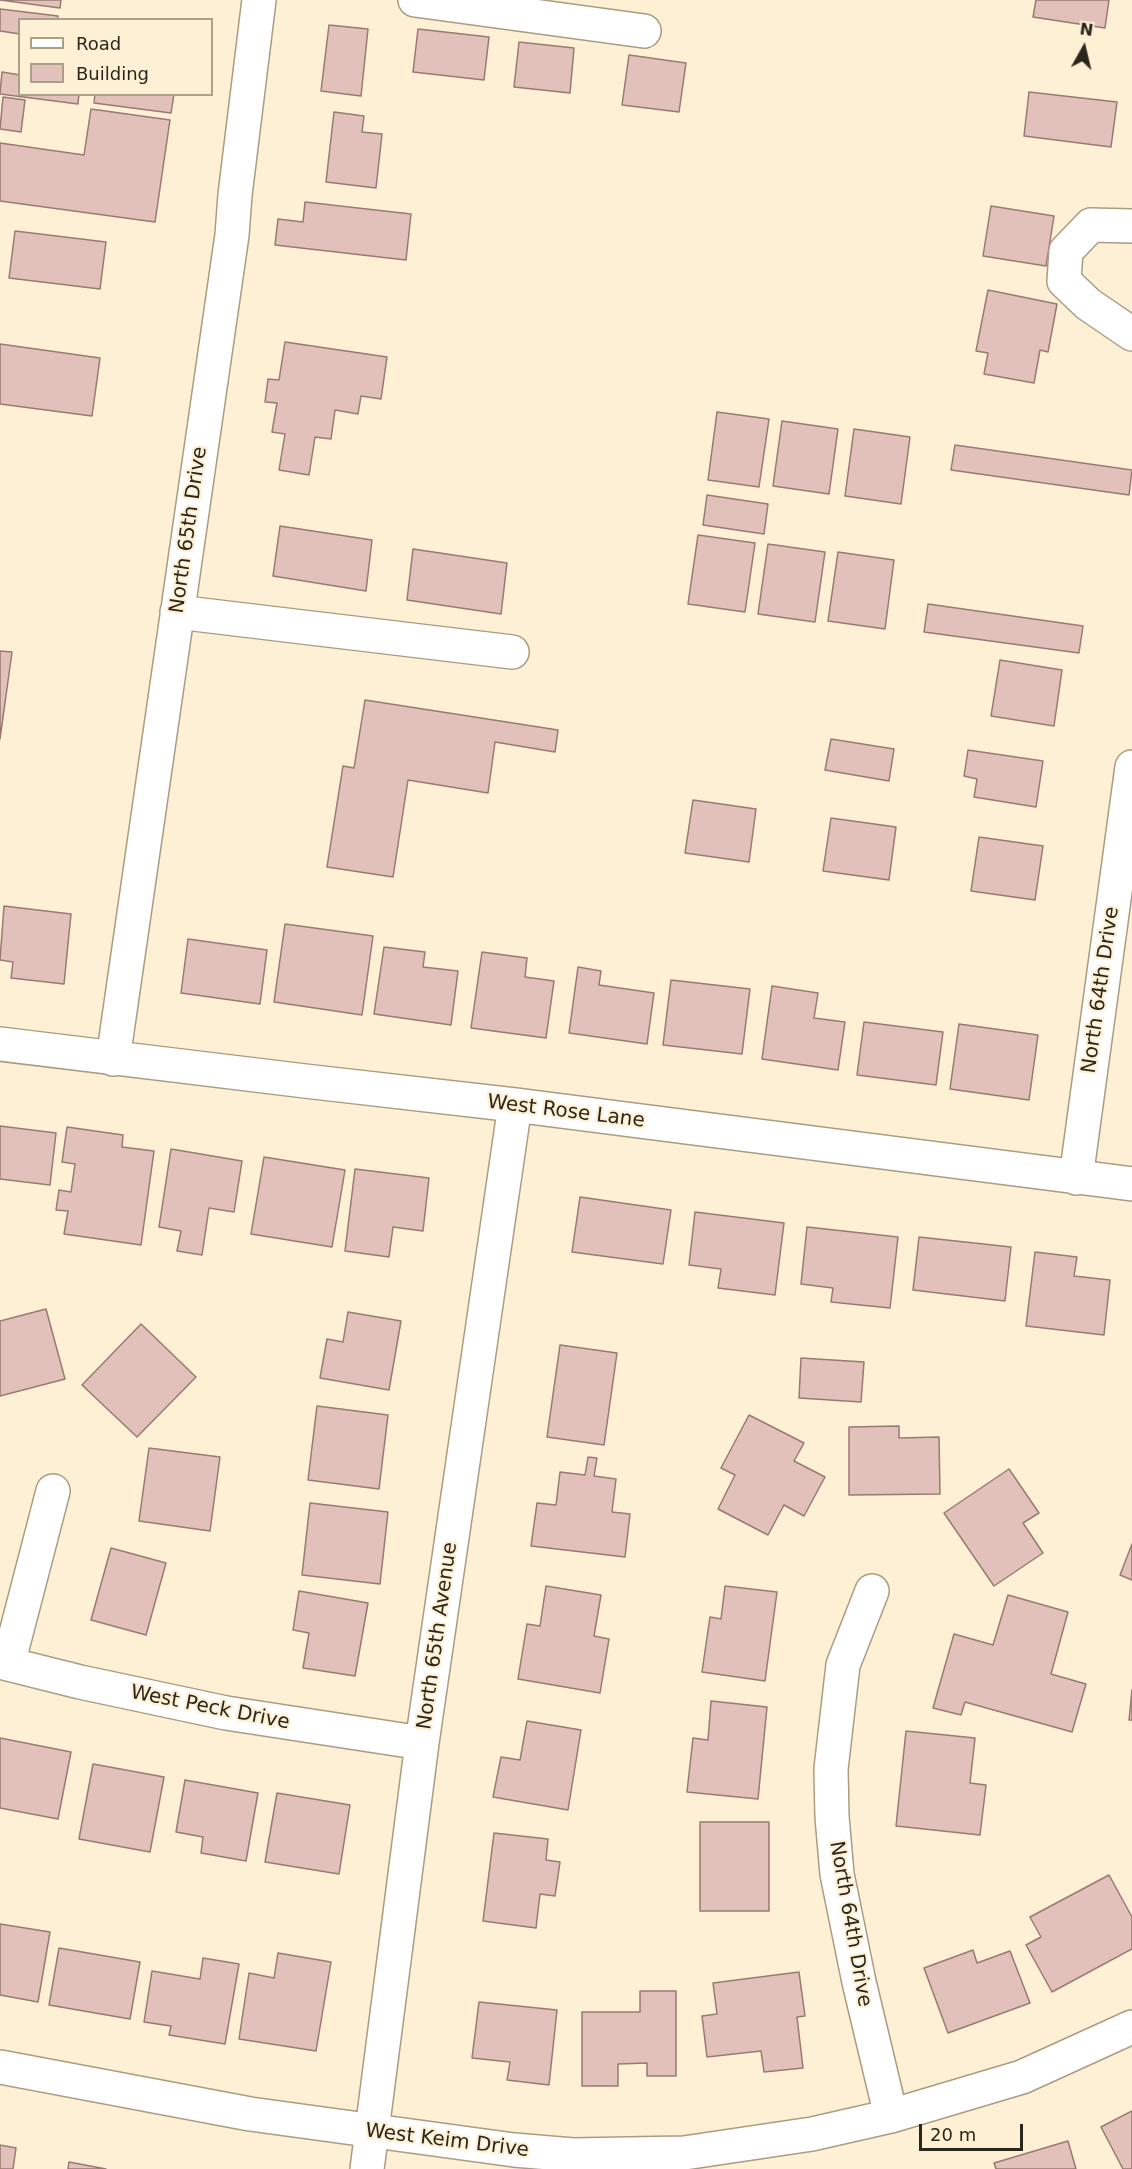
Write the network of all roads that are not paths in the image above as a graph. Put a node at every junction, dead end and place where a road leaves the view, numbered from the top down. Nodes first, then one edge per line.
1 (259, 0) edge
2 (416, 0) edge
3 (644, 31) dead end
4 (1132, 226) edge
5 (1132, 334) edge
6 (177, 612) junction
7 (512, 652) dead end
8 (1132, 767) edge
9 (0, 1044) edge
10 (113, 1059) junction
11 (515, 1105) junction
12 (1076, 1178) junction
13 (1132, 1184) edge
14 (53, 1491) dead end
15 (872, 1591) dead end
16 (4, 1663) edge
17 (423, 1743) junction
18 (1132, 2027) edge
19 (0, 2067) edge
20 (891, 2116) junction
21 (373, 2132) junction
22 (368, 2169) edge

1 - 6 street, North 65th Drive
2 - 3 street
4 - 5 street
6 - 7 street
6 - 10 street, North 65th Drive
8 - 12 street, North 64th Drive
9 - 10 street, West Rose Lane
10 - 11 street, West Rose Lane
11 - 12 street, West Rose Lane
11 - 17 street, North 65th Avenue
12 - 13 street, West Rose Lane
14 - 16 street
15 - 20 street, North 64th Drive
16 - 17 street, West Peck Drive
17 - 21 street, North 65th Avenue
18 - 20 street, West Keim Drive
19 - 21 street, West Keim Drive
20 - 21 street, West Keim Drive
21 - 22 street, North 65th Avenue

